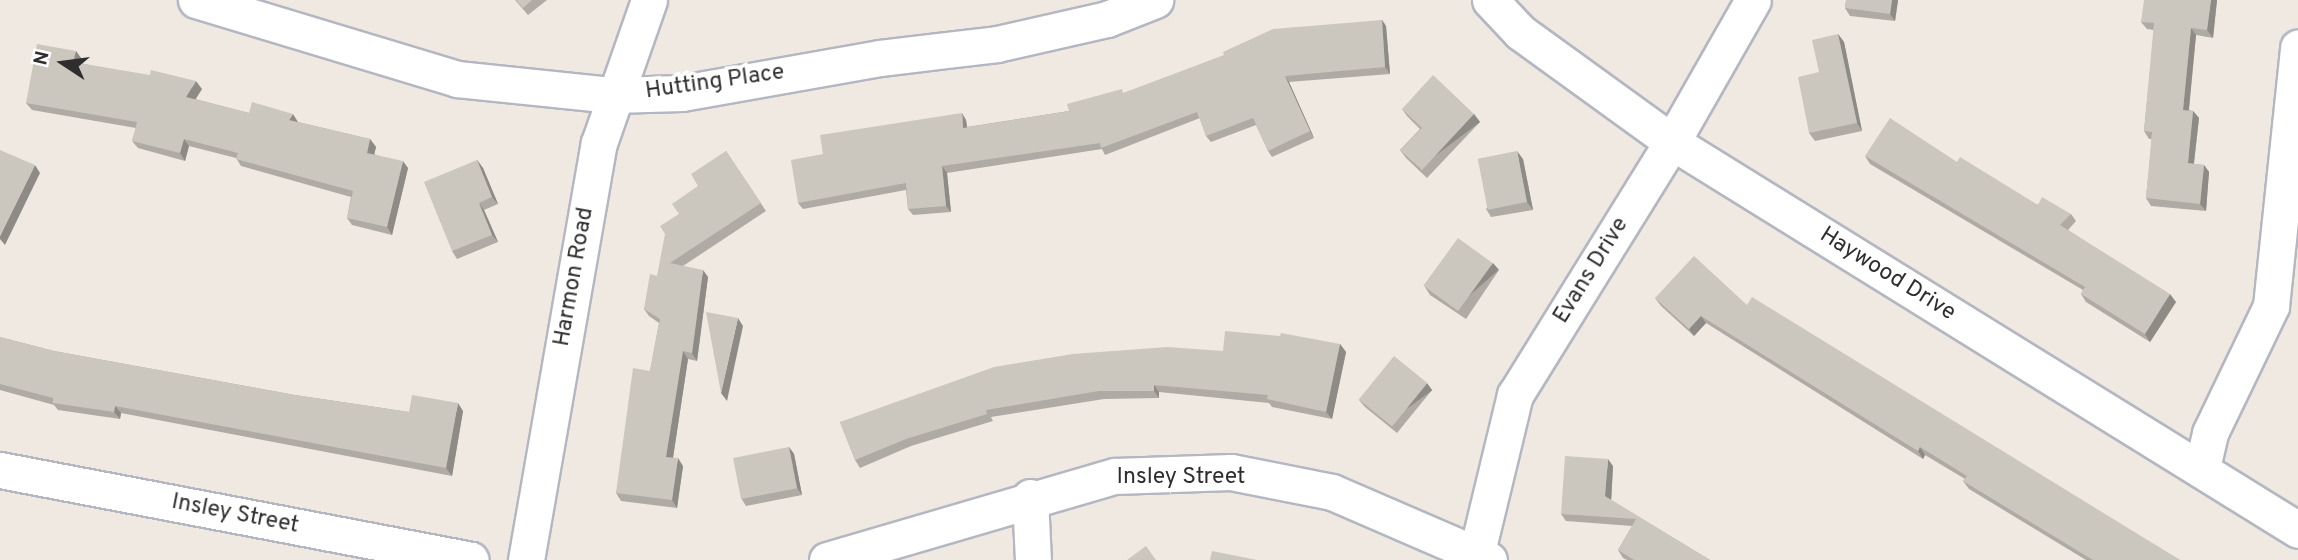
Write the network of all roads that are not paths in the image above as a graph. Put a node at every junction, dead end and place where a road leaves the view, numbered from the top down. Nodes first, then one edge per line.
1 (196, 0) edge
2 (649, 0) edge
3 (1155, 0) edge
4 (1490, 0) edge
5 (1753, 0) edge
6 (2298, 47) edge
7 (613, 95) junction
8 (1672, 142) junction
9 (2202, 468) junction
10 (0, 470) edge
11 (1030, 497) junction
12 (2298, 530) edge
13 (1480, 557) edge
14 (470, 560) edge
15 (526, 560) edge
16 (827, 560) edge
17 (1033, 560) edge

1 - 7 street, Hutting Place
2 - 7 street, Harmon Road
3 - 7 street, Hutting Place
4 - 8 street, Haywood Drive
5 - 8 street, Evans Drive
6 - 9 street
7 - 15 street, Harmon Road
8 - 9 street, Haywood Drive
8 - 13 street, Evans Drive
9 - 12 street, Haywood Drive
10 - 14 street, Insley Street
11 - 13 street, Insley Street
11 - 16 street, Insley Street
11 - 17 street

